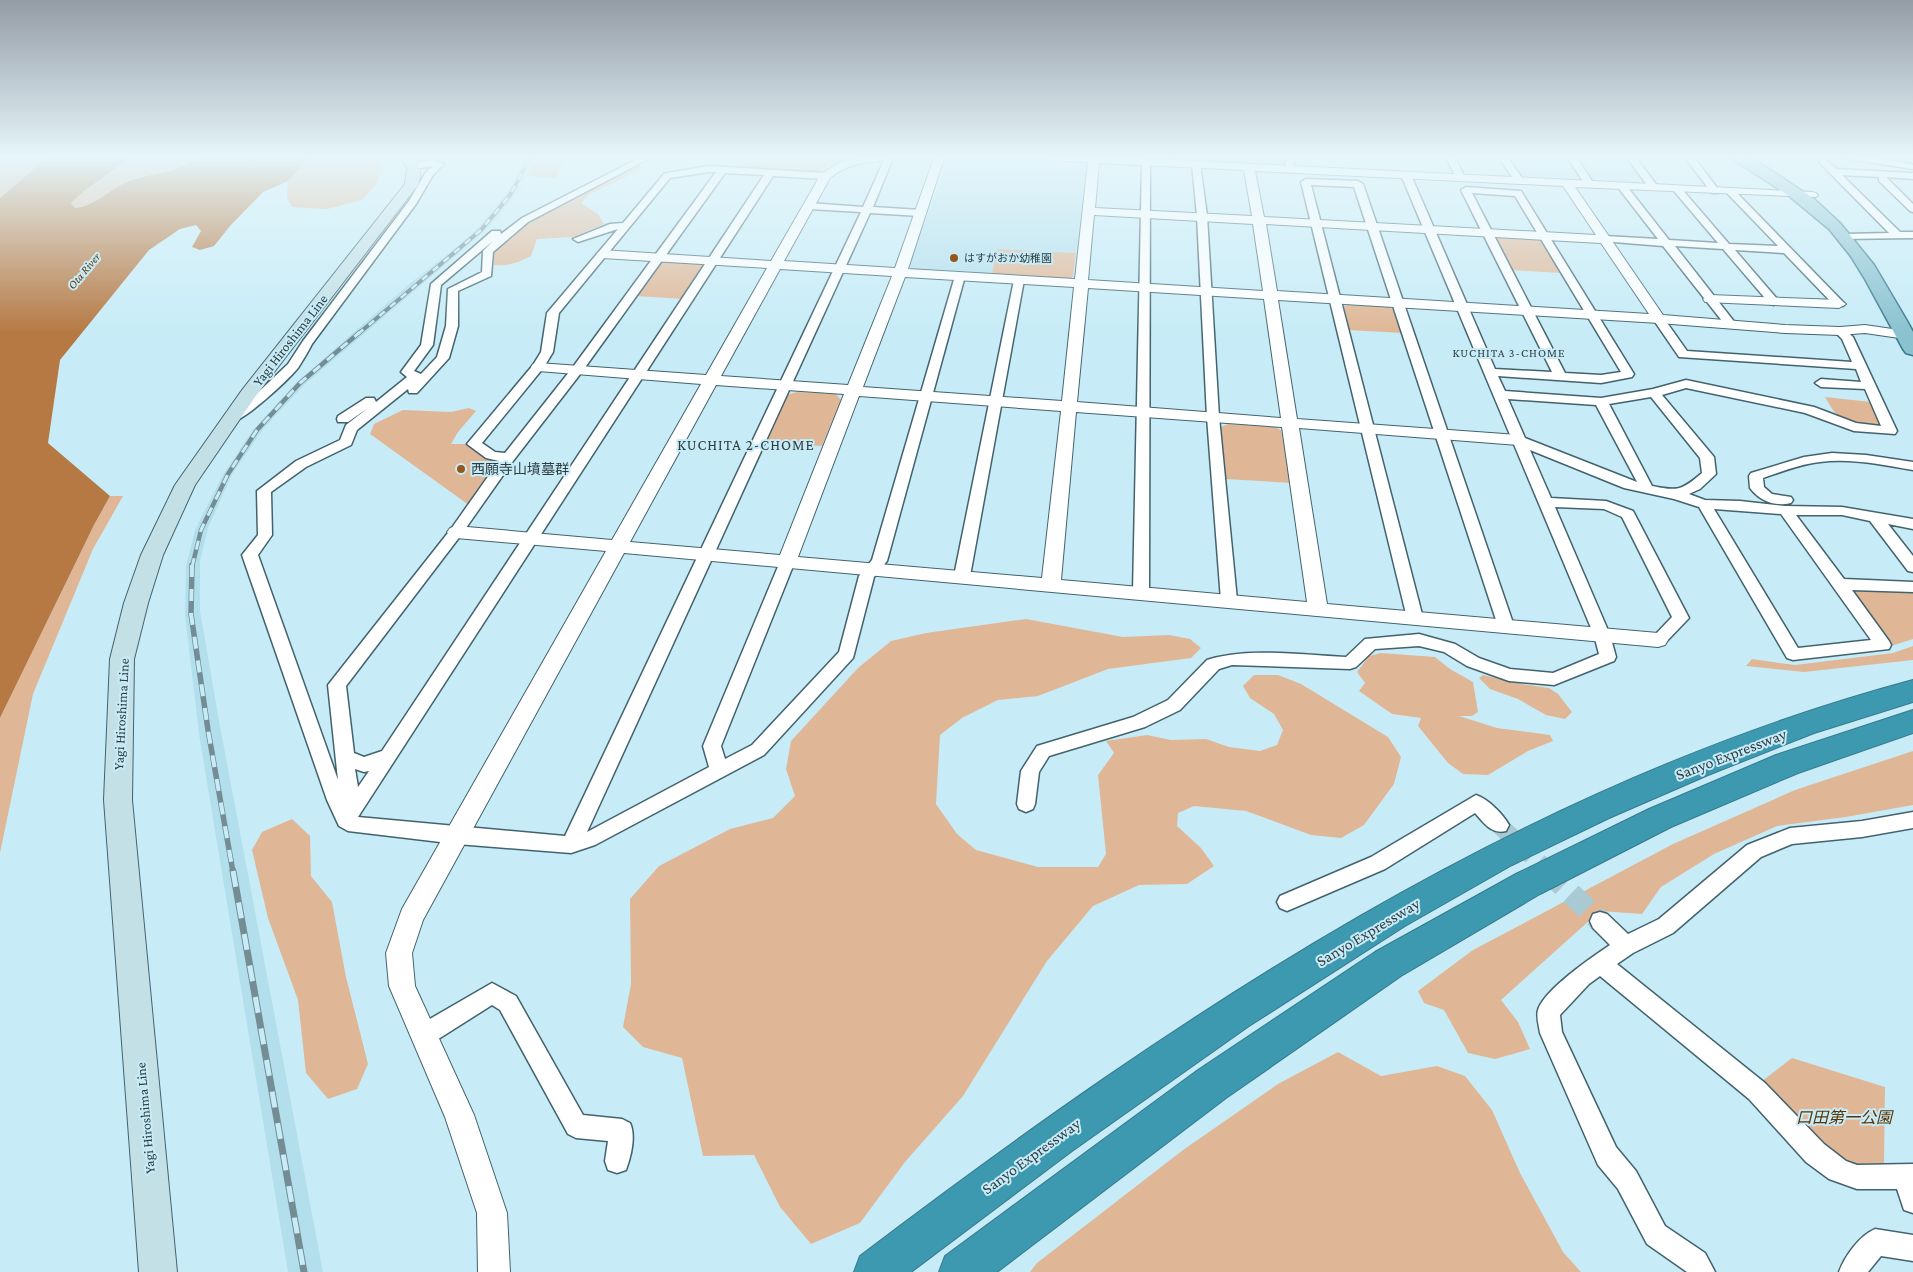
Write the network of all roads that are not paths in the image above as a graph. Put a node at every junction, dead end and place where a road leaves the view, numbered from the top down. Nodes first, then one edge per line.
1 (388, 214) edge
2 (536, 214) edge
3 (635, 214) edge
4 (690, 214) edge
5 (743, 214) edge
6 (804, 214) edge
7 (864, 214) edge
8 (920, 214) edge
9 (1090, 214) edge
10 (1147, 214) edge
11 (1172, 214) edge
12 (1258, 214) edge
13 (1313, 214) edge
14 (1368, 214) edge
15 (1423, 214) edge
16 (1478, 214) edge
17 (1531, 214) edge
18 (1588, 214) edge
19 (1644, 214) edge
20 (1700, 214) edge
21 (1752, 214) edge
22 (1826, 214) edge
23 (1876, 214) edge
24 (1202, 216) junction
25 (1259, 220) junction
26 (1315, 223) junction
27 (625, 226) junction
28 (1372, 226) junction
29 (1430, 229) junction
30 (1486, 232) junction
31 (496, 233) dead end
32 (1897, 235) junction
33 (1913, 235) edge
34 (1545, 236) junction
35 (1853, 238) junction
36 (578, 239) dead end
37 (1604, 239) junction
38 (1666, 242) junction
39 (1728, 246) junction
40 (1785, 250) junction
41 (602, 254) junction
42 (659, 257) junction
43 (713, 261) junction
44 (775, 264) junction
45 (838, 268) junction
46 (900, 272) junction
47 (960, 276) junction
48 (1019, 280) junction
49 (1082, 284) junction
50 (1146, 288) junction
51 (1206, 291) junction
52 (1270, 295) junction
53 (1710, 299) junction
54 (1336, 300) junction
55 (1774, 302) junction
56 (1398, 303) junction
57 (1839, 304) joint
58 (1462, 307) junction
59 (1527, 311) junction
60 (1592, 315) junction
61 (1659, 319) junction
62 (1730, 324) junction
63 (1910, 330) edge
64 (1840, 331) junction
65 (1913, 349) edge
66 (1860, 366) junction
67 (538, 367) junction
68 (577, 370) junction
69 (407, 372) junction
70 (1491, 372) junction
71 (639, 374) junction
72 (1561, 377) junction
73 (711, 380) junction
74 (1821, 383) dead end
75 (785, 385) junction
76 (1871, 386) junction
77 (854, 390) junction
78 (1654, 393) junction
79 (1502, 395) junction
80 (926, 396) junction
81 (996, 401) junction
82 (1601, 402) junction
83 (1068, 406) junction
84 (1142, 412) junction
85 (1213, 417) junction
86 (343, 419) dead end
87 (361, 421) junction
88 (1290, 423) junction
89 (1367, 429) junction
90 (1442, 434) junction
91 (1518, 440) junction
92 (508, 458) junction
93 (1913, 466) edge
94 (1647, 489) junction
95 (1677, 495) junction
96 (1546, 502) junction
97 (1704, 504) junction
98 (1785, 510) junction
99 (1842, 511) junction
100 (1875, 518) junction
101 (1913, 524) edge
102 (456, 532) junction
103 (531, 538) junction
104 (618, 546) junction
105 (706, 553) junction
106 (786, 561) junction
107 (1913, 567) edge
108 (872, 569) junction
109 (962, 576) junction
110 (1840, 584) junction
111 (1051, 585) junction
112 (1913, 587) edge
113 (1142, 592) junction
114 (1230, 600) junction
115 (1318, 609) junction
116 (1415, 618) junction
117 (1506, 626) junction
118 (1602, 635) junction
119 (1658, 640) joint
120 (1913, 692) edge
121 (1913, 721) edge
122 (388, 756) junction
123 (347, 758) junction
124 (720, 770) junction
125 (1026, 804) dead end
126 (346, 820) junction
127 (1913, 820) edge
128 (1499, 825) tunnel mouth
129 (456, 836) junction
130 (571, 845) junction
131 (1287, 902) dead end
132 (1600, 921) tunnel mouth
133 (1626, 946) junction
134 (1601, 964) junction
135 (424, 1035) junction
136 (617, 1161) dead end
137 (1910, 1176) edge
138 (1913, 1201) edge
139 (1913, 1248) edge
140 (971, 1264) edge
141 (158, 1272) edge
142 (494, 1272) edge
143 (876, 1272) edge
144 (1702, 1272) edge
145 (1852, 1272) edge

1 - 141 main road, Yagi Hiroshima Line
2 - 87 street
3 - 27 street
4 - 42 street
5 - 43 street
6 - 44 street
7 - 45 street
8 - 46 street
9 - 49 street
10 - 50 street
11 - 24 street
12 - 25 street
13 - 26 street
14 - 28 street
15 - 29 street
16 - 30 street
17 - 34 street
18 - 37 street
19 - 38 street
20 - 39 street
21 - 40 street
22 - 35 main road
23 - 32 street
24 - 25 street
24 - 51 street
25 - 26 street
25 - 52 street
26 - 28 street
26 - 54 street
27 - 36 street
27 - 41 street
28 - 29 street
28 - 56 street
29 - 30 street
29 - 58 street
30 - 34 street
30 - 59 street
31 - 69 street
32 - 33 street
32 - 35 street
34 - 37 street
34 - 60 street
35 - 63 main road
37 - 38 street
37 - 61 street
38 - 39 street
38 - 53 street
39 - 40 street
39 - 55 street
40 - 57 street
41 - 42 street
41 - 67 street
42 - 43 street
42 - 68 street
43 - 44 street
43 - 71 street
44 - 45 street
44 - 73 street
45 - 46 street
45 - 75 street
46 - 47 street
46 - 77 street
47 - 48 street
47 - 80 street
48 - 49 street
48 - 81 street
49 - 50 street
49 - 83 street
50 - 51 street
50 - 84 street
51 - 52 street
51 - 85 street
52 - 54 street
52 - 88 street
53 - 55 street
53 - 62 street
54 - 56 street
54 - 89 street
55 - 57 street
56 - 58 street
56 - 90 street
58 - 59 street
58 - 70 street
59 - 60 street
59 - 72 street
60 - 61 street
60 - 72 street
61 - 62 street
61 - 66 street
62 - 64 street
63 - 64 street
63 - 65 main road
64 - 66 street
66 - 76 street
67 - 68 street
67 - 92 street
68 - 71 street
68 - 92 street
69 - 86 street
69 - 87 street
70 - 72 street
70 - 79 street
71 - 73 street
71 - 103 street
73 - 75 street
73 - 104 street
74 - 76 street
75 - 77 street
75 - 105 street
76 - 78 street
77 - 80 street
77 - 106 street
78 - 82 street
78 - 95 street
79 - 82 street
79 - 91 street
80 - 81 street
80 - 108 street
81 - 83 street
81 - 109 street
82 - 94 street
83 - 84 street
83 - 111 street
84 - 85 street
84 - 113 street
85 - 88 street
85 - 114 street
87 - 126 street
88 - 89 street
88 - 115 street
89 - 90 street
89 - 116 street
90 - 91 street
90 - 117 street
91 - 94 street
91 - 96 street
92 - 102 street
93 - 99 street
94 - 95 street
95 - 97 street
96 - 118 street
96 - 119 street
97 - 98 street
97 - 110 street
98 - 99 street
98 - 110 street
99 - 100 street
100 - 101 street
100 - 107 street
102 - 103 street
102 - 123 street
103 - 104 street
103 - 122 street
104 - 105 street
104 - 129 street
105 - 106 street
105 - 130 street
106 - 108 street
106 - 124 street
108 - 109 street
108 - 124 street
109 - 111 street
110 - 112 street
111 - 113 street
113 - 114 street
114 - 115 street
115 - 116 street
116 - 117 street
117 - 118 street
118 - 119 street
118 - 125 street
120 - 143 highway, Sanyo Expressway
121 - 140 highway, Sanyo Expressway
122 - 123 street
122 - 126 street
123 - 126 street
124 - 130 street
126 - 129 street
127 - 133 street
128 - 131 street
129 - 130 street
129 - 135 street
132 - 133 street
133 - 134 street
134 - 137 street
134 - 144 street
135 - 136 street
135 - 142 street
137 - 138 street
139 - 145 street

